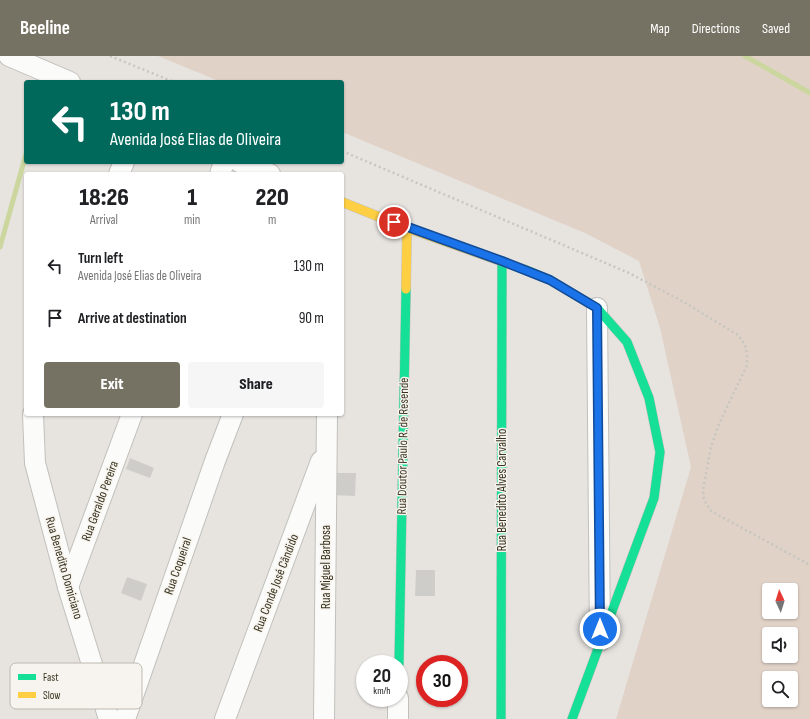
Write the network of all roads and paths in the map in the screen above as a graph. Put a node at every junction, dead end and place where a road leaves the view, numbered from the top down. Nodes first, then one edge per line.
1 (9, 56) edge
2 (110, 56) edge
3 (65, 80) edge
4 (169, 80) edge
5 (344, 152) edge
6 (244, 164) edge
7 (265, 172) edge
8 (344, 203) edge
9 (407, 228) junction
10 (502, 261) junction
11 (597, 308) junction
12 (33, 416) edge
13 (131, 416) edge
14 (232, 416) edge
15 (327, 416) edge
16 (326, 447) junction
17 (810, 566) edge
18 (68, 587) junction
19 (600, 645) junction
20 (399, 655) edge
21 (92, 663) edge
22 (142, 670) edge
23 (398, 707) edge
24 (106, 709) edge
25 (128, 709) edge
26 (109, 719) edge
27 (125, 719) edge
28 (225, 719) edge
29 (324, 719) edge
30 (398, 719) edge
31 (501, 719) edge
32 (572, 719) edge

1 - 3 street
2 - 4 path
5 - 17 path
6 - 7 street
8 - 9 street
9 - 10 street
9 - 20 street, Rua Doutor Paulo R. de Resende
10 - 11 street
10 - 31 street, Rua Benedito Alves Carvalho
11 - 19 street
11 - 19 street
12 - 18 street, Rua Benedito Domiciano
13 - 18 street, Rua Geraldo Pereira
14 - 22 street, Rua Coqueiral
15 - 16 street, Rua Miguel Barbosa
16 - 28 street, Rua Conde José Cândido
16 - 29 street, Rua Miguel Barbosa
18 - 21 street, Rua Benedito Domiciano
19 - 32 street
23 - 30 street
24 - 26 street, Rua Benedito Domiciano
25 - 27 street, Rua Coqueiral

